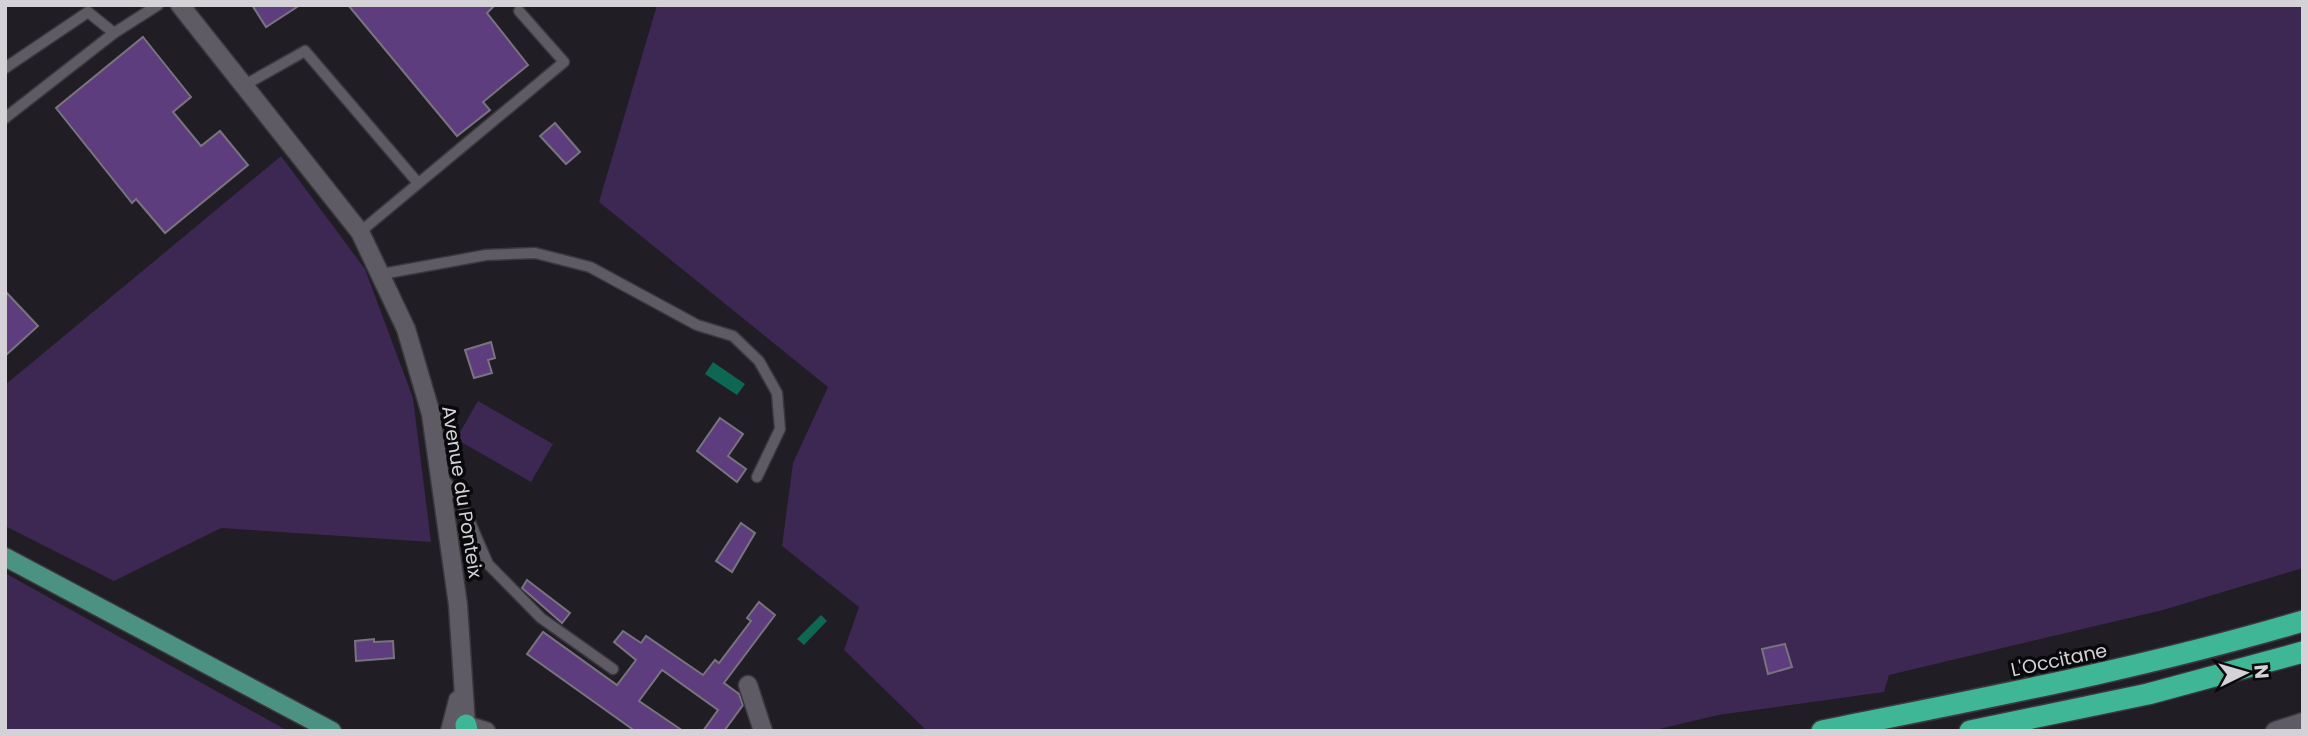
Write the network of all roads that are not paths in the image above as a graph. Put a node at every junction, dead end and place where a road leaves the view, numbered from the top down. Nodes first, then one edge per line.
1 (158, 5) edge
2 (186, 7) edge
3 (519, 10) dead end
4 (114, 33) junction
5 (5, 68) edge
6 (243, 86) junction
7 (5, 117) edge
8 (418, 183) junction
9 (360, 232) junction
10 (382, 274) junction
11 (439, 473) junction
12 (757, 477) dead end
13 (5, 557) edge
14 (2303, 621) edge
15 (2303, 652) edge
16 (613, 669) dead end
17 (748, 685) dead end
18 (2303, 722) edge
19 (467, 729) edge
20 (332, 731) edge
21 (763, 731) edge
22 (1822, 731) edge
23 (1970, 731) edge
24 (2275, 731) edge

1 - 4 lane
2 - 6 street, Avenue du Ponteix
3 - 8 lane
4 - 5 lane
4 - 7 lane
6 - 8 lane
6 - 9 street, Avenue du Ponteix
8 - 9 lane
9 - 10 street, Avenue du Ponteix
10 - 11 street, Avenue du Ponteix
10 - 12 lane
11 - 16 lane
11 - 19 street, Avenue du Ponteix
13 - 20 main road
14 - 22 highway, L'Occitane
15 - 23 highway
17 - 21 street
18 - 24 street

